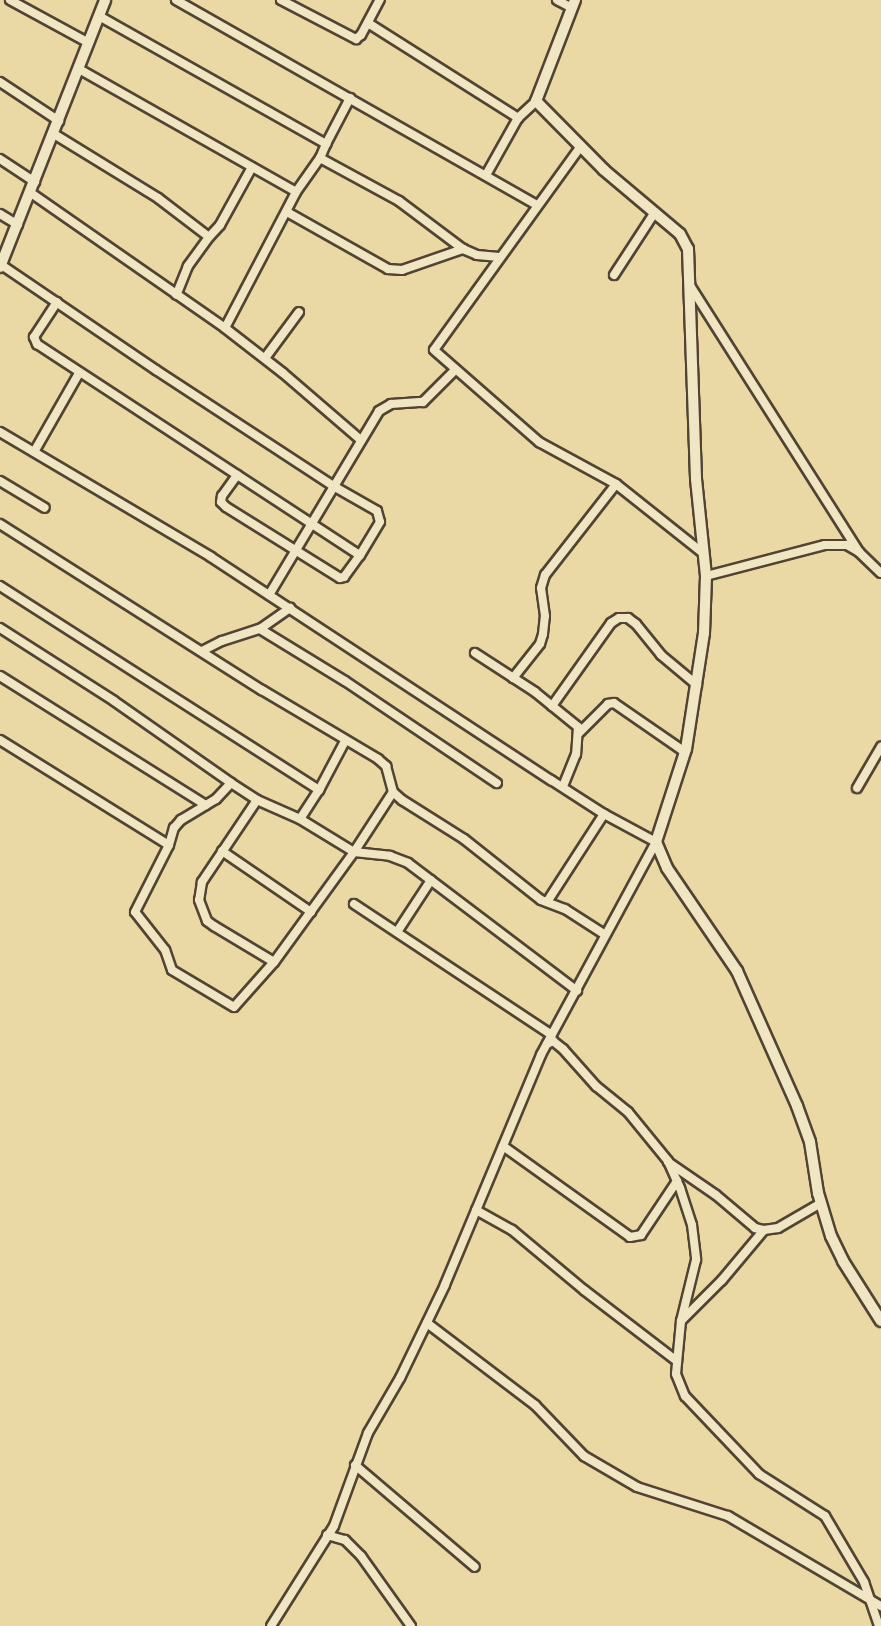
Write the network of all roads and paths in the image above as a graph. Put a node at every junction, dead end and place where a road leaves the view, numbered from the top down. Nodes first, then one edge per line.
1 (10, 0) edge
2 (105, 0) edge
3 (176, 0) edge
4 (281, 0) edge
5 (380, 0) edge
6 (557, 0) edge
7 (573, 4) edge
8 (99, 16) junction
9 (368, 23) junction
10 (89, 43) junction
11 (79, 69) junction
12 (0, 82) edge
13 (350, 98) junction
14 (536, 101) junction
15 (518, 118) junction
16 (59, 121) junction
17 (54, 134) junction
18 (326, 144) junction
19 (581, 146) junction
20 (320, 158) junction
21 (0, 159) edge
22 (252, 167) junction
23 (486, 175) junction
24 (33, 187) junction
25 (296, 192) junction
26 (537, 205) junction
27 (287, 212) junction
28 (655, 212) junction
29 (0, 214) edge
30 (18, 225) junction
31 (209, 237) junction
32 (463, 249) junction
33 (499, 257) junction
34 (0, 265) edge
35 (614, 275) dead end
36 (688, 282) junction
37 (176, 295) junction
38 (57, 302) junction
39 (299, 312) dead end
40 (225, 328) junction
41 (265, 358) junction
42 (455, 370) junction
43 (79, 373) junction
44 (0, 432) edge
45 (361, 441) junction
46 (34, 452) junction
47 (237, 475) junction
48 (0, 482) edge
49 (616, 484) junction
50 (335, 487) junction
51 (45, 508) dead end
52 (313, 523) junction
53 (0, 524) edge
54 (296, 550) junction
55 (859, 552) junction
56 (704, 554) junction
57 (360, 555) junction
58 (881, 573) edge
59 (706, 576) junction
60 (0, 586) edge
61 (269, 595) junction
62 (290, 608) junction
63 (0, 628) edge
64 (260, 629) junction
65 (202, 651) junction
66 (475, 653) dead end
67 (0, 676) edge
68 (513, 678) junction
69 (697, 685) junction
70 (552, 706) junction
71 (579, 733) junction
72 (0, 740) edge
73 (345, 741) junction
74 (881, 747) edge
75 (685, 752) junction
76 (231, 783) junction
77 (496, 783) dead end
78 (563, 787) junction
79 (857, 788) dead end
80 (319, 790) junction
81 (393, 792) junction
82 (257, 800) junction
83 (206, 806) junction
84 (604, 814) junction
85 (300, 819) junction
86 (656, 842) junction
87 (169, 845) junction
88 (222, 851) junction
89 (354, 852) junction
90 (431, 880) junction
91 (547, 902) junction
92 (354, 904) dead end
93 (311, 912) junction
94 (397, 932) junction
95 (604, 934) junction
96 (274, 962) junction
97 (577, 991) junction
98 (552, 1035) junction
99 (548, 1044) junction
100 (503, 1146) junction
101 (668, 1161) junction
102 (677, 1181) junction
103 (821, 1203) junction
104 (476, 1210) junction
105 (764, 1230) junction
106 (681, 1321) junction
107 (881, 1321) edge
108 (427, 1323) junction
109 (677, 1361) junction
110 (355, 1465) junction
111 (327, 1535) junction
112 (475, 1567) dead end
113 (869, 1598) junction
114 (881, 1606) edge
115 (272, 1626) edge
116 (411, 1626) edge
117 (879, 1626) edge

1 - 10 street
2 - 8 street
3 - 13 street
4 - 9 street
5 - 9 street
6 - 7 street
7 - 14 street
8 - 10 street
8 - 18 street
9 - 15 street
10 - 11 street
11 - 16 street
11 - 22 street
12 - 16 street
13 - 18 street
13 - 23 street
14 - 15 street
14 - 19 street
15 - 23 street
16 - 17 street
17 - 24 street
17 - 31 street
18 - 20 street
19 - 26 street
19 - 28 street
20 - 25 street
20 - 32 street
21 - 24 street
22 - 25 street
22 - 31 street
23 - 26 street
24 - 30 street
24 - 37 street
25 - 27 street
26 - 33 street
27 - 32 street
27 - 40 street
28 - 35 street
28 - 36 street
29 - 30 street
30 - 34 street
31 - 37 street
32 - 33 street
33 - 42 street
34 - 38 street
36 - 55 street
36 - 56 street
37 - 40 street
38 - 43 street
38 - 50 street
39 - 41 street
40 - 41 street
41 - 45 street
42 - 45 street
42 - 49 street
43 - 46 street
43 - 47 street
44 - 46 street
45 - 50 street
46 - 61 street
47 - 52 street
47 - 54 street
48 - 51 street
49 - 56 street
49 - 68 street
50 - 52 street
50 - 57 street
52 - 54 street
52 - 57 street
53 - 65 street
54 - 57 street
54 - 61 street
55 - 58 street
55 - 59 street
56 - 59 street
59 - 69 street
60 - 80 street
61 - 62 street
62 - 64 street
62 - 78 street
63 - 76 street
64 - 65 street
64 - 77 street
65 - 73 street
66 - 68 street
67 - 83 street
68 - 70 street
69 - 70 street
69 - 75 street
70 - 71 street
71 - 75 street
71 - 78 street
72 - 87 street
73 - 80 street
73 - 81 street
74 - 79 street
75 - 86 street
76 - 82 street
76 - 83 street
78 - 84 street
80 - 85 street
81 - 89 street
81 - 91 street
82 - 85 street
82 - 88 street
83 - 87 street
84 - 86 street
84 - 91 street
85 - 89 street
86 - 95 street
86 - 103 street
87 - 96 street
88 - 93 street
88 - 96 street
89 - 90 street
89 - 93 street
90 - 94 street
90 - 97 street
91 - 95 street
92 - 94 street
93 - 96 street
94 - 98 street
95 - 97 street
97 - 98 street
98 - 99 street
99 - 100 street
99 - 101 street
100 - 102 street
100 - 104 street
101 - 102 street
101 - 105 street
102 - 106 street
103 - 105 street
103 - 107 street
104 - 108 street
104 - 109 street
105 - 106 street
106 - 109 street
108 - 110 street
108 - 113 street
109 - 113 street
110 - 111 street
110 - 112 street
111 - 115 street
111 - 116 street
113 - 114 street
113 - 117 street

